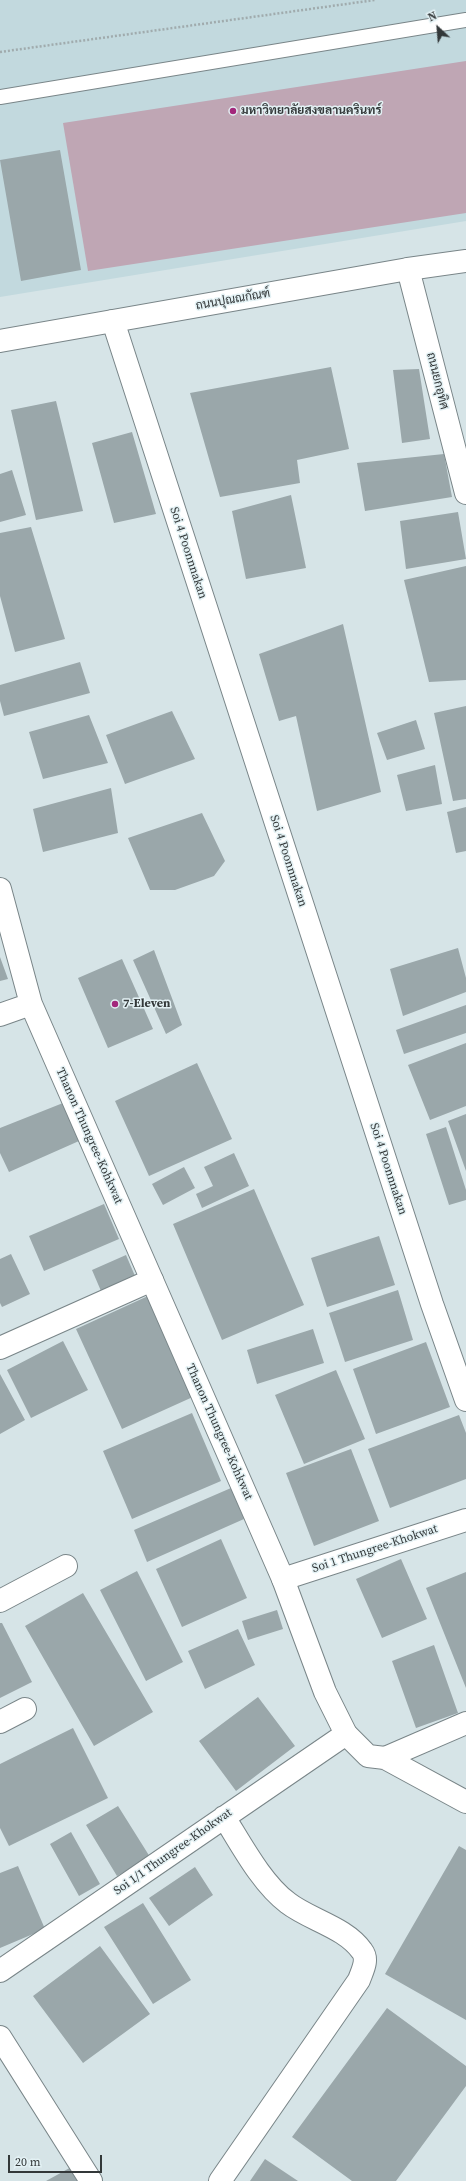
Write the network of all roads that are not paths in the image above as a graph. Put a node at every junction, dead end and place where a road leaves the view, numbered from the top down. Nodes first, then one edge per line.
1 (466, 20) edge
2 (0, 97) edge
3 (466, 261) edge
4 (408, 269) junction
5 (113, 321) junction
6 (0, 341) edge
7 (466, 493) edge
8 (0, 890) edge
9 (31, 1004) junction
10 (0, 1015) edge
11 (152, 1280) junction
12 (0, 1348) edge
13 (466, 1400) edge
14 (466, 1520) edge
15 (66, 1566) dead end
16 (283, 1579) junction
17 (0, 1601) edge
18 (25, 1709) dead end
19 (0, 1722) edge
20 (466, 1723) edge
21 (346, 1734) junction
22 (385, 1758) junction
23 (466, 1802) edge
24 (224, 1817) junction
25 (0, 1971) edge
26 (0, 2037) edge
27 (91, 2181) edge
28 (220, 2181) edge

1 - 2 lane
3 - 4 street, ถนนปุณณกัณฑ์
4 - 5 street, ถนนปุณณกัณฑ์
4 - 7 street, ถนนยกอุทิศ
5 - 6 street, ถนนปุณณกัณฑ์
5 - 13 street, Soi 4 Poonnnakan
8 - 9 street, Thanon Thungree-Kohkwat
9 - 10 street
9 - 11 street, Thanon Thungree-Kohkwat
11 - 12 street
11 - 16 street, Thanon Thungree-Kohkwat
14 - 16 street, Soi 1 Thungree-Khokwat
15 - 17 street
16 - 21 street, Thanon Thungree-Kohkwat
18 - 19 street
20 - 22 street
21 - 22 street, Thanon Thungree-Kohkwat
21 - 24 street, Soi 1/1 Thungree-Khokwat
22 - 23 street, Thanon Thungree-Kohkwat
24 - 25 street, Soi 1/1 Thungree-Khokwat
24 - 28 street
26 - 27 street

